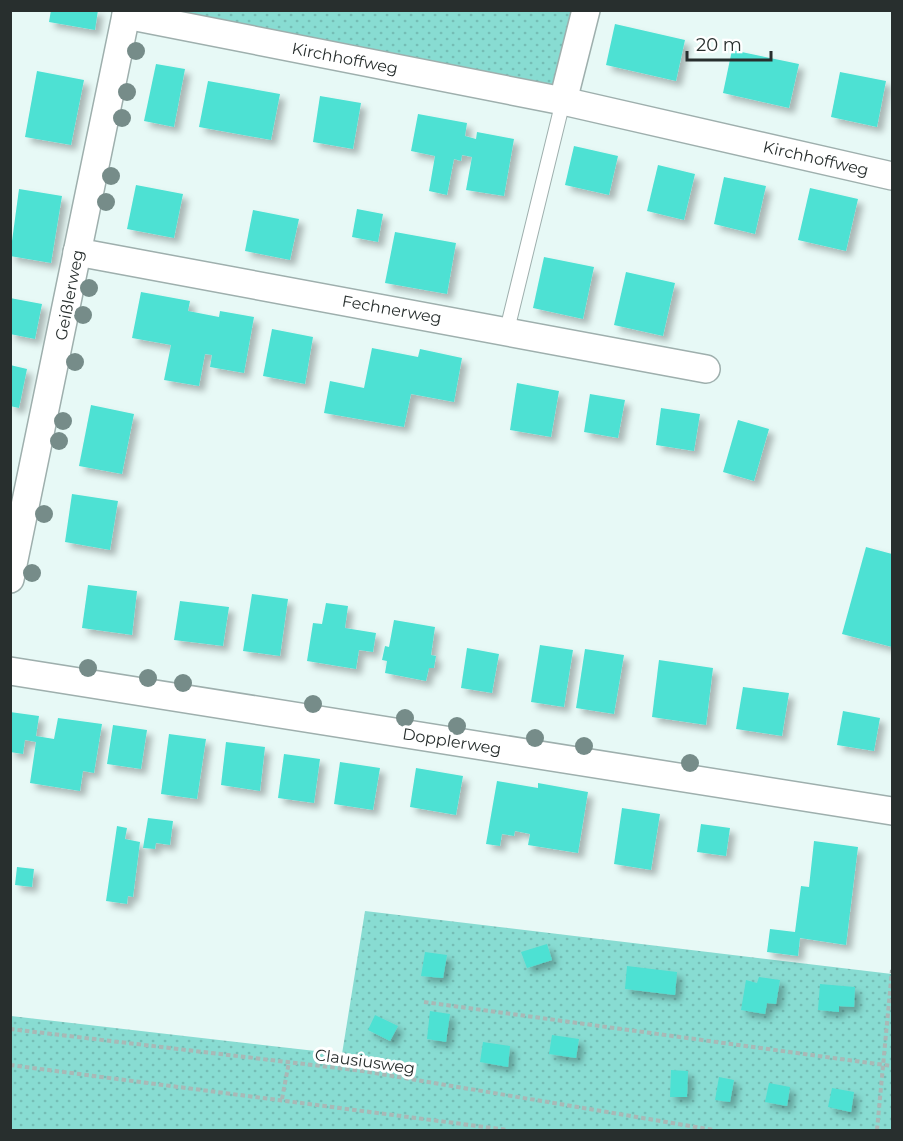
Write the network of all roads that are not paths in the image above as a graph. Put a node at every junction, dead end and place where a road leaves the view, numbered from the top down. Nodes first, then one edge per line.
1 (586, 10) edge
2 (126, 13) edge
3 (563, 101) junction
4 (892, 176) edge
5 (77, 252) junction
6 (507, 330) junction
7 (706, 369) dead end
8 (10, 579) edge
9 (10, 671) edge
10 (892, 811) edge

1 - 3 street
2 - 3 street, Kirchhoffweg
2 - 5 street, Geißlerweg
3 - 4 street, Kirchhoffweg
3 - 6 lane
5 - 6 street, Fechnerweg
5 - 8 street, Geißlerweg
6 - 7 street, Fechnerweg
9 - 10 street, Dopplerweg

